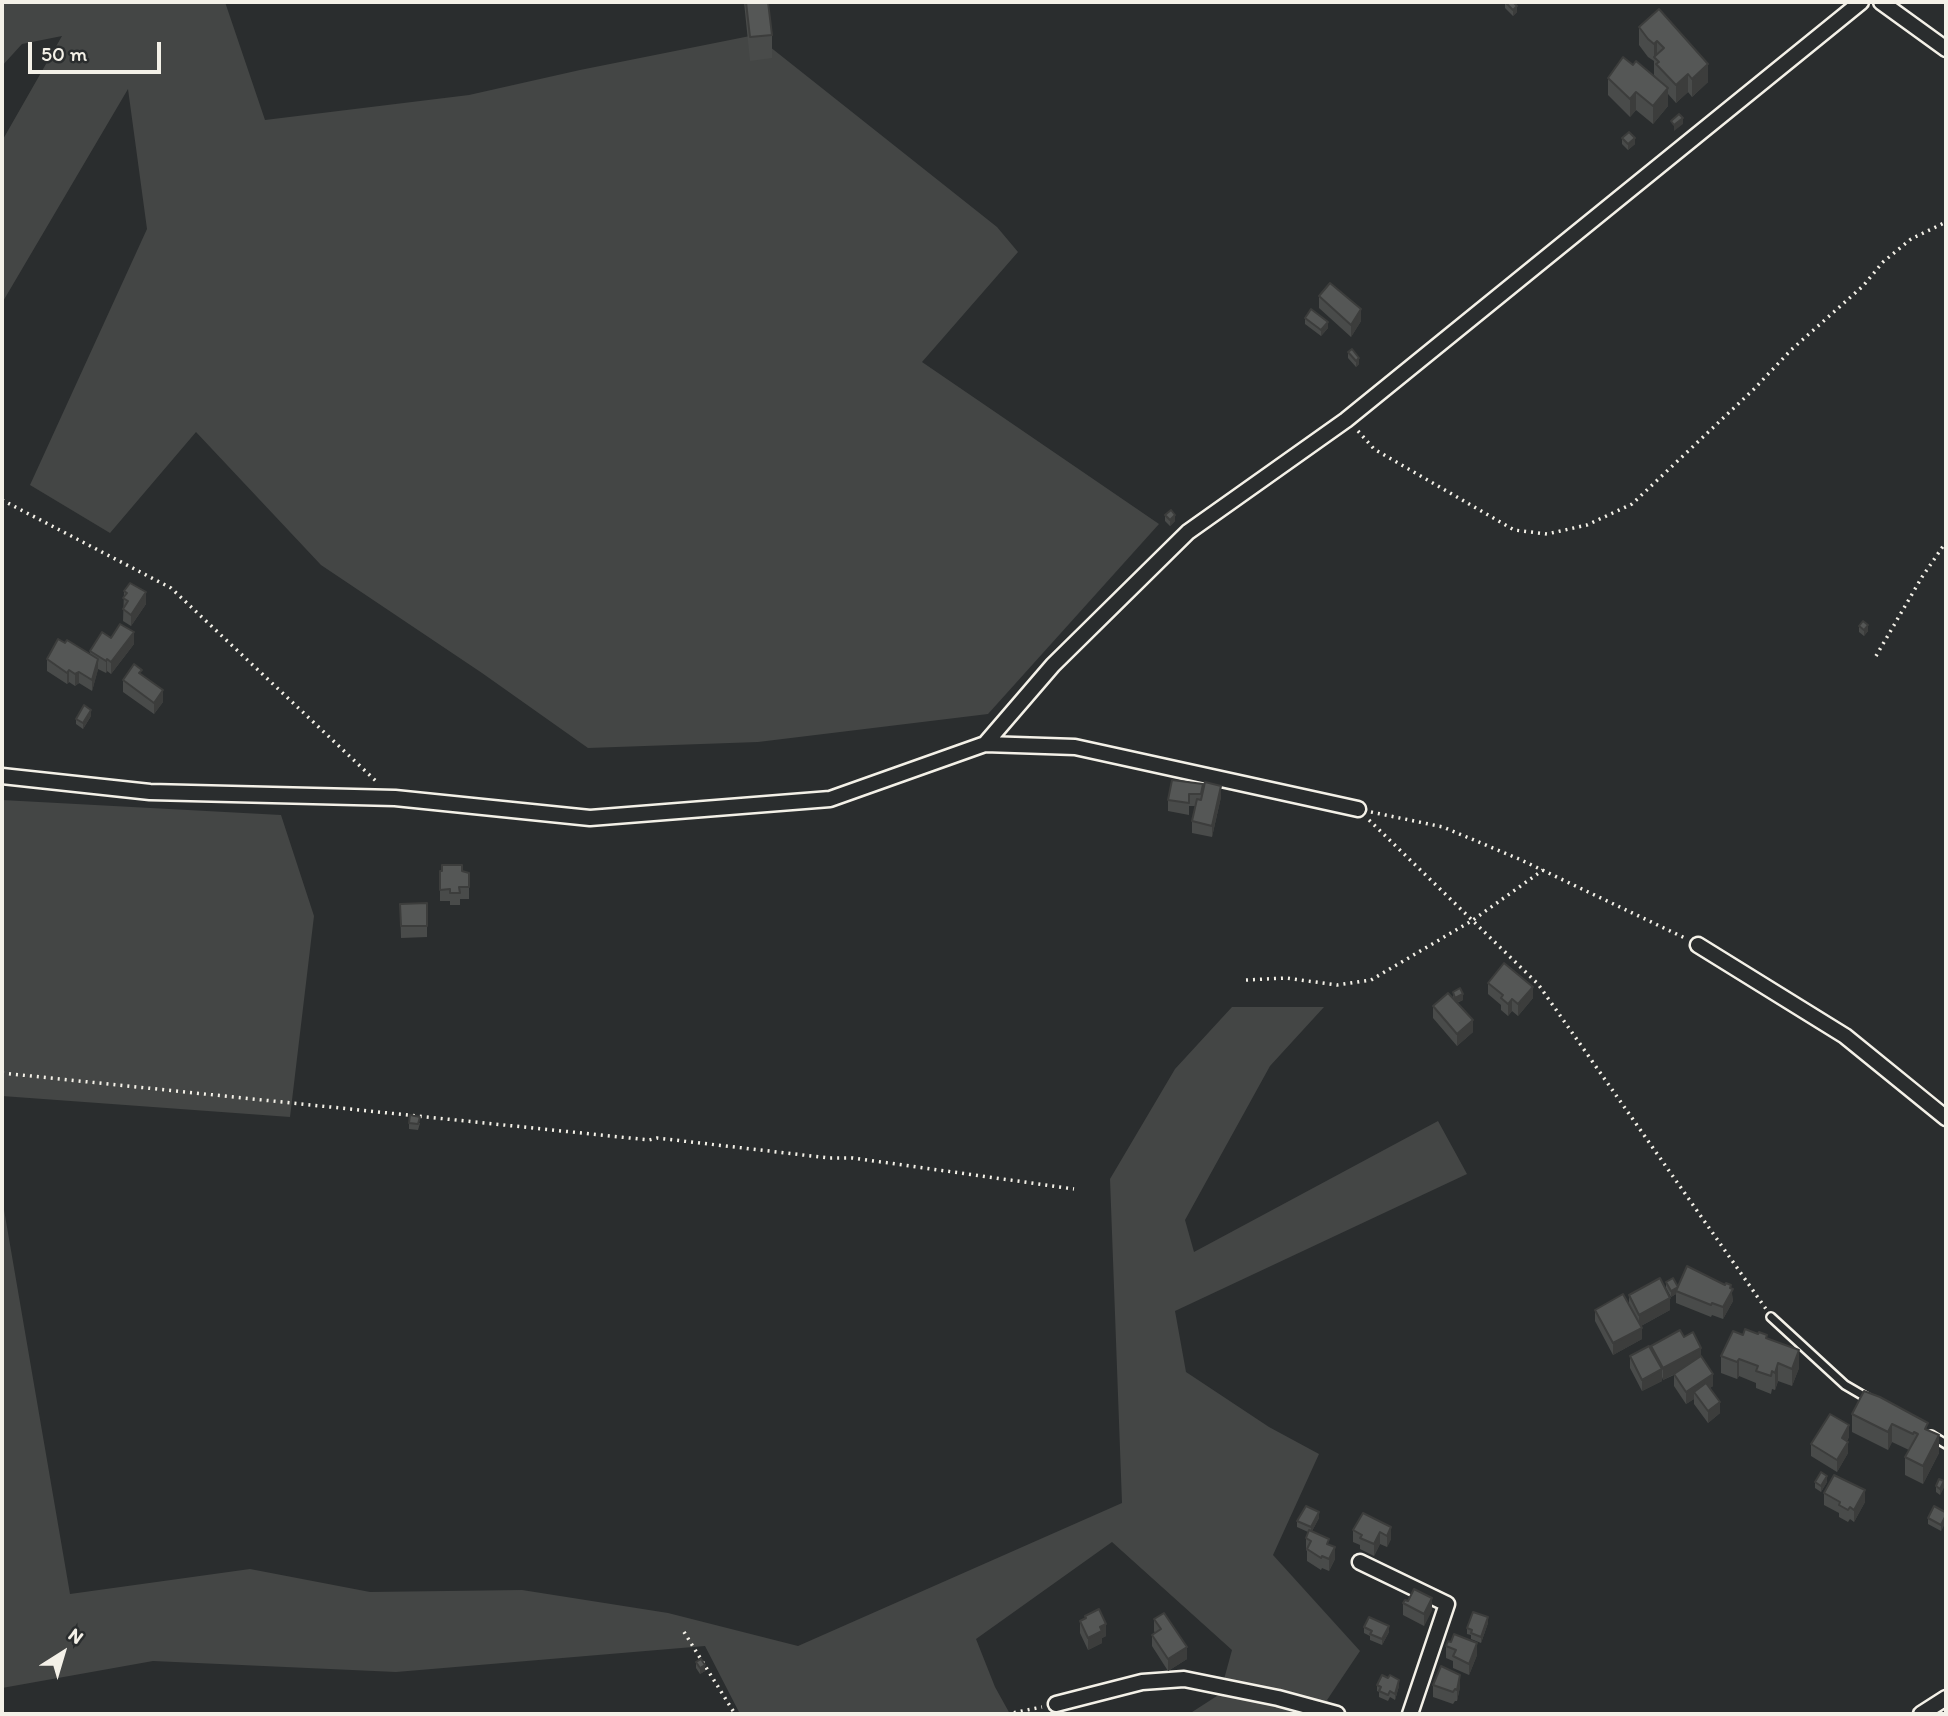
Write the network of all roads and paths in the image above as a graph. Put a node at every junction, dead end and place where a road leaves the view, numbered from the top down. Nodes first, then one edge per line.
1 (1861, 2) edge
2 (1881, 2) edge
3 (1946, 49) edge
4 (1946, 222) edge
5 (1346, 420) junction
6 (2, 500) edge
7 (1946, 542) edge
8 (1876, 656) dead end
9 (985, 744) junction
10 (2, 776) edge
11 (395, 799) junction
12 (1358, 809) junction
13 (1543, 870) junction
14 (1473, 920) junction
15 (1698, 945) joint
16 (1246, 980) dead end
17 (2, 1073) edge
18 (1946, 1118) edge
19 (1074, 1189) dead end
20 (1771, 1317) joint
21 (1879, 1405) edge
22 (1924, 1431) edge
23 (1946, 1444) edge
24 (1360, 1562) dead end
25 (684, 1632) dead end
26 (1946, 1698) edge
27 (1056, 1704) joint
28 (735, 1714) edge
29 (1007, 1714) edge
30 (1337, 1714) edge
31 (1410, 1714) edge
32 (1922, 1714) edge

1 - 5 street
2 - 3 street
4 - 5 path
5 - 9 street
6 - 11 path
7 - 8 path
9 - 11 street
9 - 12 street
10 - 11 street
12 - 13 path
12 - 14 path
13 - 14 path
13 - 15 path
14 - 16 path
14 - 20 path
15 - 18 street
17 - 19 path
20 - 21 lane
22 - 23 lane
24 - 31 street
25 - 28 path
26 - 32 street
27 - 29 path
27 - 30 street

